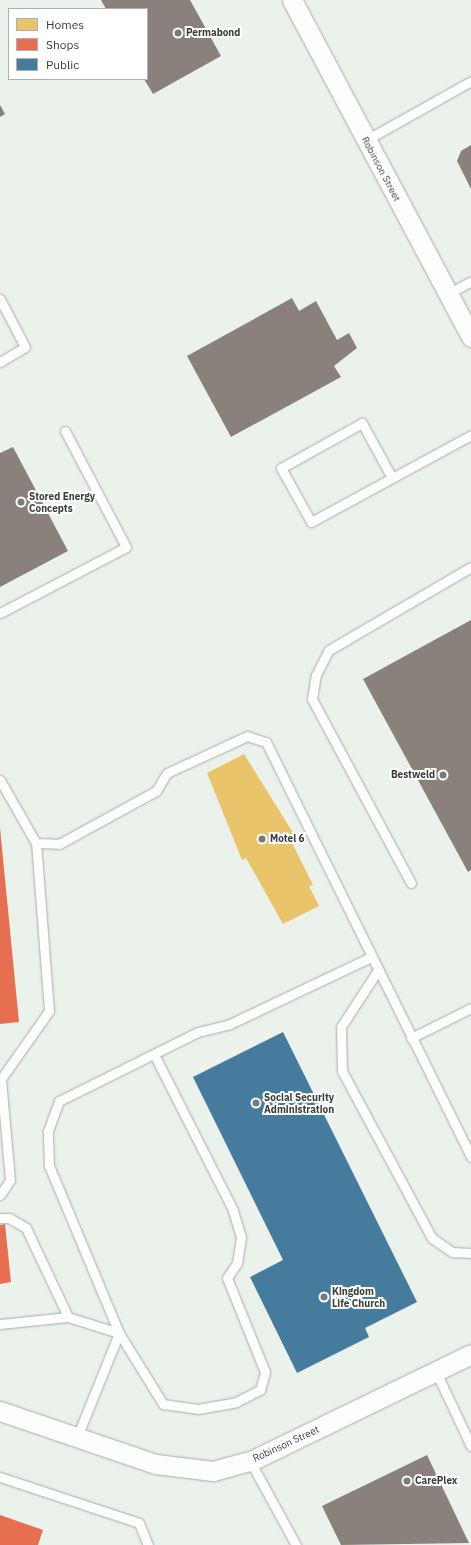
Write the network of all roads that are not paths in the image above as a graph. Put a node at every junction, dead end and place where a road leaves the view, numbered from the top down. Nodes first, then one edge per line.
1 (292, 0) edge
2 (471, 81) edge
3 (366, 140) junction
4 (471, 281) edge
5 (448, 294) junction
6 (0, 299) edge
7 (471, 337) edge
8 (0, 362) edge
9 (65, 432) dead end
10 (471, 435) edge
11 (392, 478) junction
12 (471, 567) edge
13 (0, 613) edge
14 (0, 780) edge
15 (36, 843) junction
16 (411, 883) dead end
17 (371, 957) junction
18 (378, 970) junction
19 (471, 1008) edge
20 (411, 1038) junction
21 (154, 1054) junction
22 (471, 1157) edge
23 (0, 1195) edge
24 (0, 1218) edge
25 (471, 1253) edge
26 (68, 1317) junction
27 (0, 1324) edge
28 (119, 1333) junction
29 (471, 1354) edge
30 (436, 1372) junction
31 (0, 1411) edge
32 (77, 1437) junction
33 (471, 1446) edge
34 (250, 1461) junction
35 (0, 1477) edge
36 (148, 1545) edge
37 (296, 1545) edge

1 - 3 street, Robinson Street
2 - 3 lane
3 - 5 street, Robinson Street
4 - 5 lane
5 - 7 street, Robinson Street
6 - 8 lane
9 - 13 lane
10 - 11 lane
11 - 11 lane
12 - 16 lane
14 - 15 lane
15 - 17 lane
15 - 23 lane
17 - 18 lane
17 - 21 lane
18 - 20 lane
18 - 25 lane
19 - 20 lane
20 - 22 lane
21 - 28 lane
21 - 28 lane
24 - 26 lane
26 - 27 lane
26 - 28 lane
28 - 32 lane
29 - 30 street, Robinson Street
30 - 33 lane
30 - 34 street, Robinson Street
31 - 32 street, Robinson Street
32 - 34 street, Robinson Street
34 - 37 lane
35 - 36 lane

